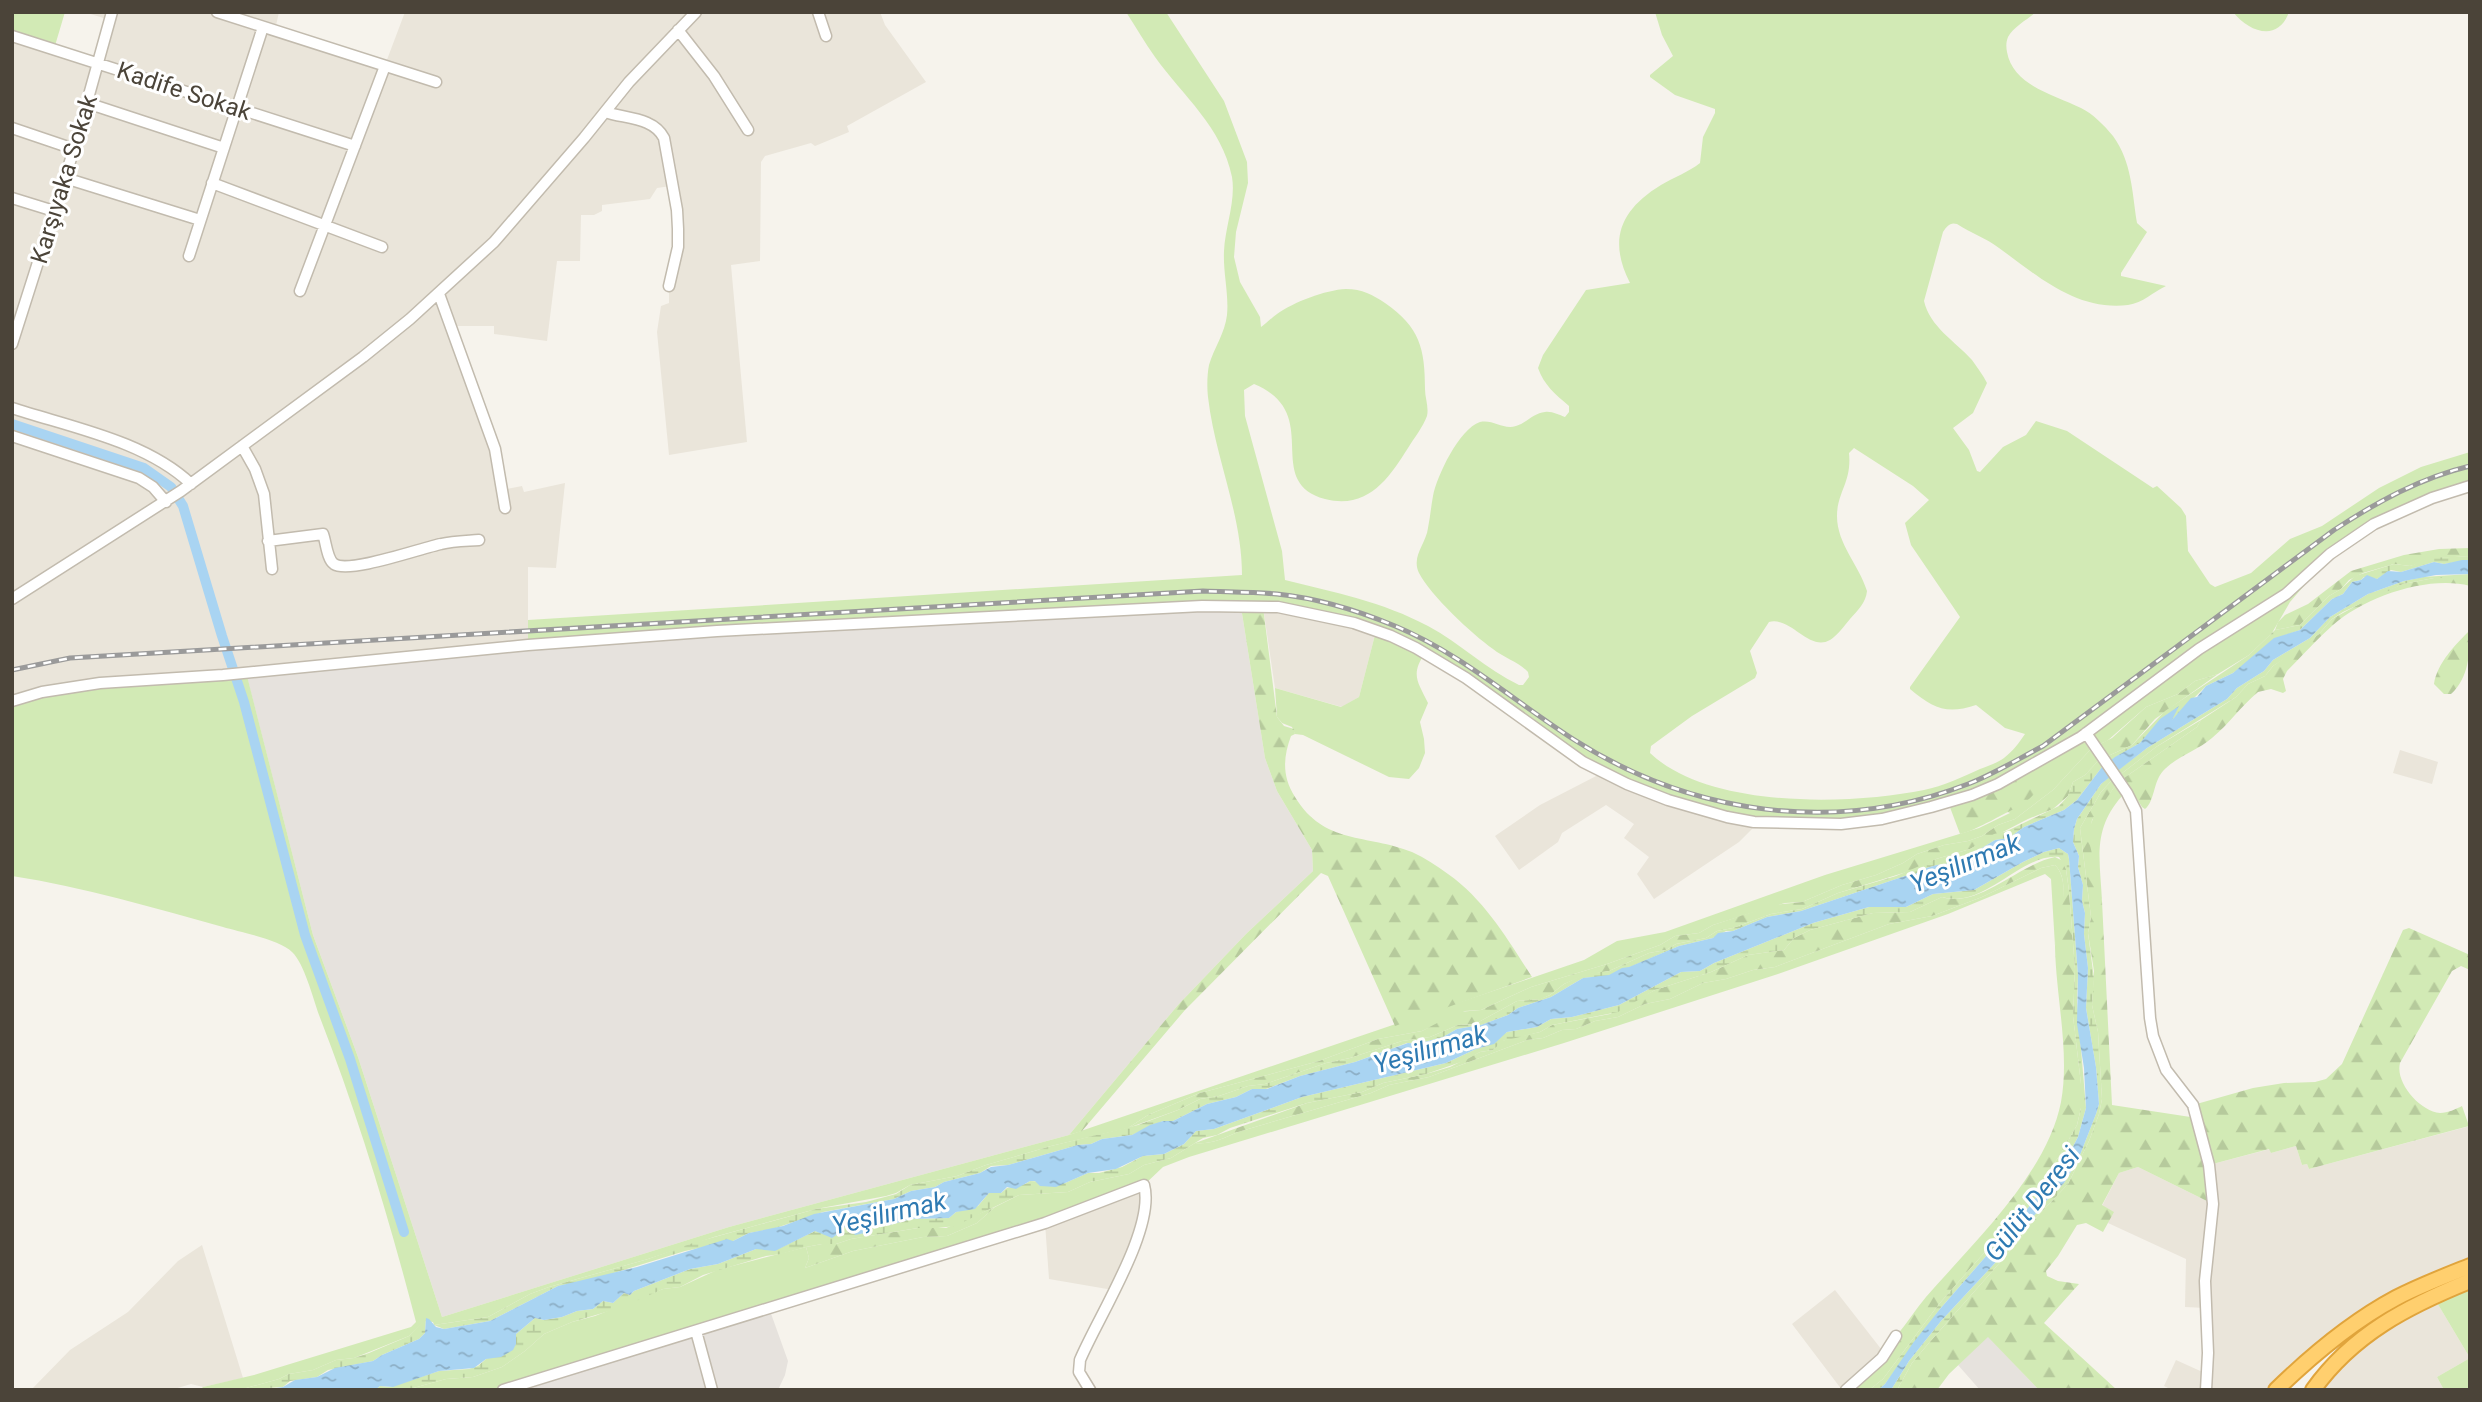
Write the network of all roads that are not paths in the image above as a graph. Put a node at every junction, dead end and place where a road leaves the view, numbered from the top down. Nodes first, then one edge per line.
1 (112, 12) edge
2 (216, 12) edge
3 (696, 12) edge
4 (818, 12) edge
5 (263, 27) junction
6 (678, 30) junction
7 (826, 36) dead end
8 (13, 40) edge
9 (98, 63) junction
10 (385, 66) junction
11 (436, 82) dead end
12 (87, 103) junction
13 (236, 108) junction
14 (605, 113) junction
15 (12, 128) edge
16 (748, 130) dead end
17 (355, 146) junction
18 (224, 148) junction
19 (74, 149) junction
20 (65, 178) junction
21 (212, 183) junction
22 (12, 198) edge
23 (54, 211) junction
24 (200, 220) junction
25 (325, 226) junction
26 (382, 247) dead end
27 (189, 256) dead end
28 (669, 286) dead end
29 (300, 291) dead end
30 (439, 294) junction
31 (12, 344) edge
32 (12, 408) edge
33 (12, 436) edge
34 (242, 446) junction
35 (191, 484) junction
36 (2470, 486) edge
37 (168, 500) junction
38 (505, 508) dead end
39 (479, 540) dead end
40 (268, 541) junction
41 (272, 569) dead end
42 (12, 598) edge
43 (12, 701) edge
44 (2086, 733) junction
45 (2470, 1266) edge
46 (2470, 1281) edge
47 (696, 1331) junction
48 (1896, 1336) dead end
49 (503, 1390) edge
50 (712, 1390) edge
51 (1090, 1390) edge
52 (1846, 1390) edge
53 (2206, 1390) edge
54 (2276, 1390) edge
55 (2313, 1390) edge

1 - 9 street, Karşıyaka Sokak
2 - 5 street
3 - 6 street
4 - 7 street
5 - 10 street
5 - 13 street
6 - 14 street
6 - 16 street
8 - 9 street, Kadife Sokak
9 - 12 street, Karşıyaka Sokak
9 - 13 street, Kadife Sokak
10 - 11 street
10 - 17 street
12 - 18 street
12 - 19 street, Karşıyaka Sokak
13 - 17 street, Kadife Sokak
13 - 18 street
14 - 28 street
14 - 30 street
15 - 19 street
17 - 25 street
18 - 21 street
19 - 20 street, Karşıyaka Sokak
20 - 23 street, Karşıyaka Sokak
20 - 24 street
21 - 24 street
21 - 25 street
22 - 23 street
23 - 31 street, Karşıyaka Sokak
24 - 27 street
25 - 26 street
25 - 29 street
30 - 34 street
30 - 38 street
32 - 35 street
33 - 37 street
34 - 35 street
34 - 40 street
35 - 37 street
36 - 44 street
37 - 42 street
39 - 40 street
40 - 41 street
43 - 44 street
44 - 53 street
45 - 54 highway
46 - 55 highway
47 - 49 street
47 - 50 street
47 - 51 street
48 - 52 street

